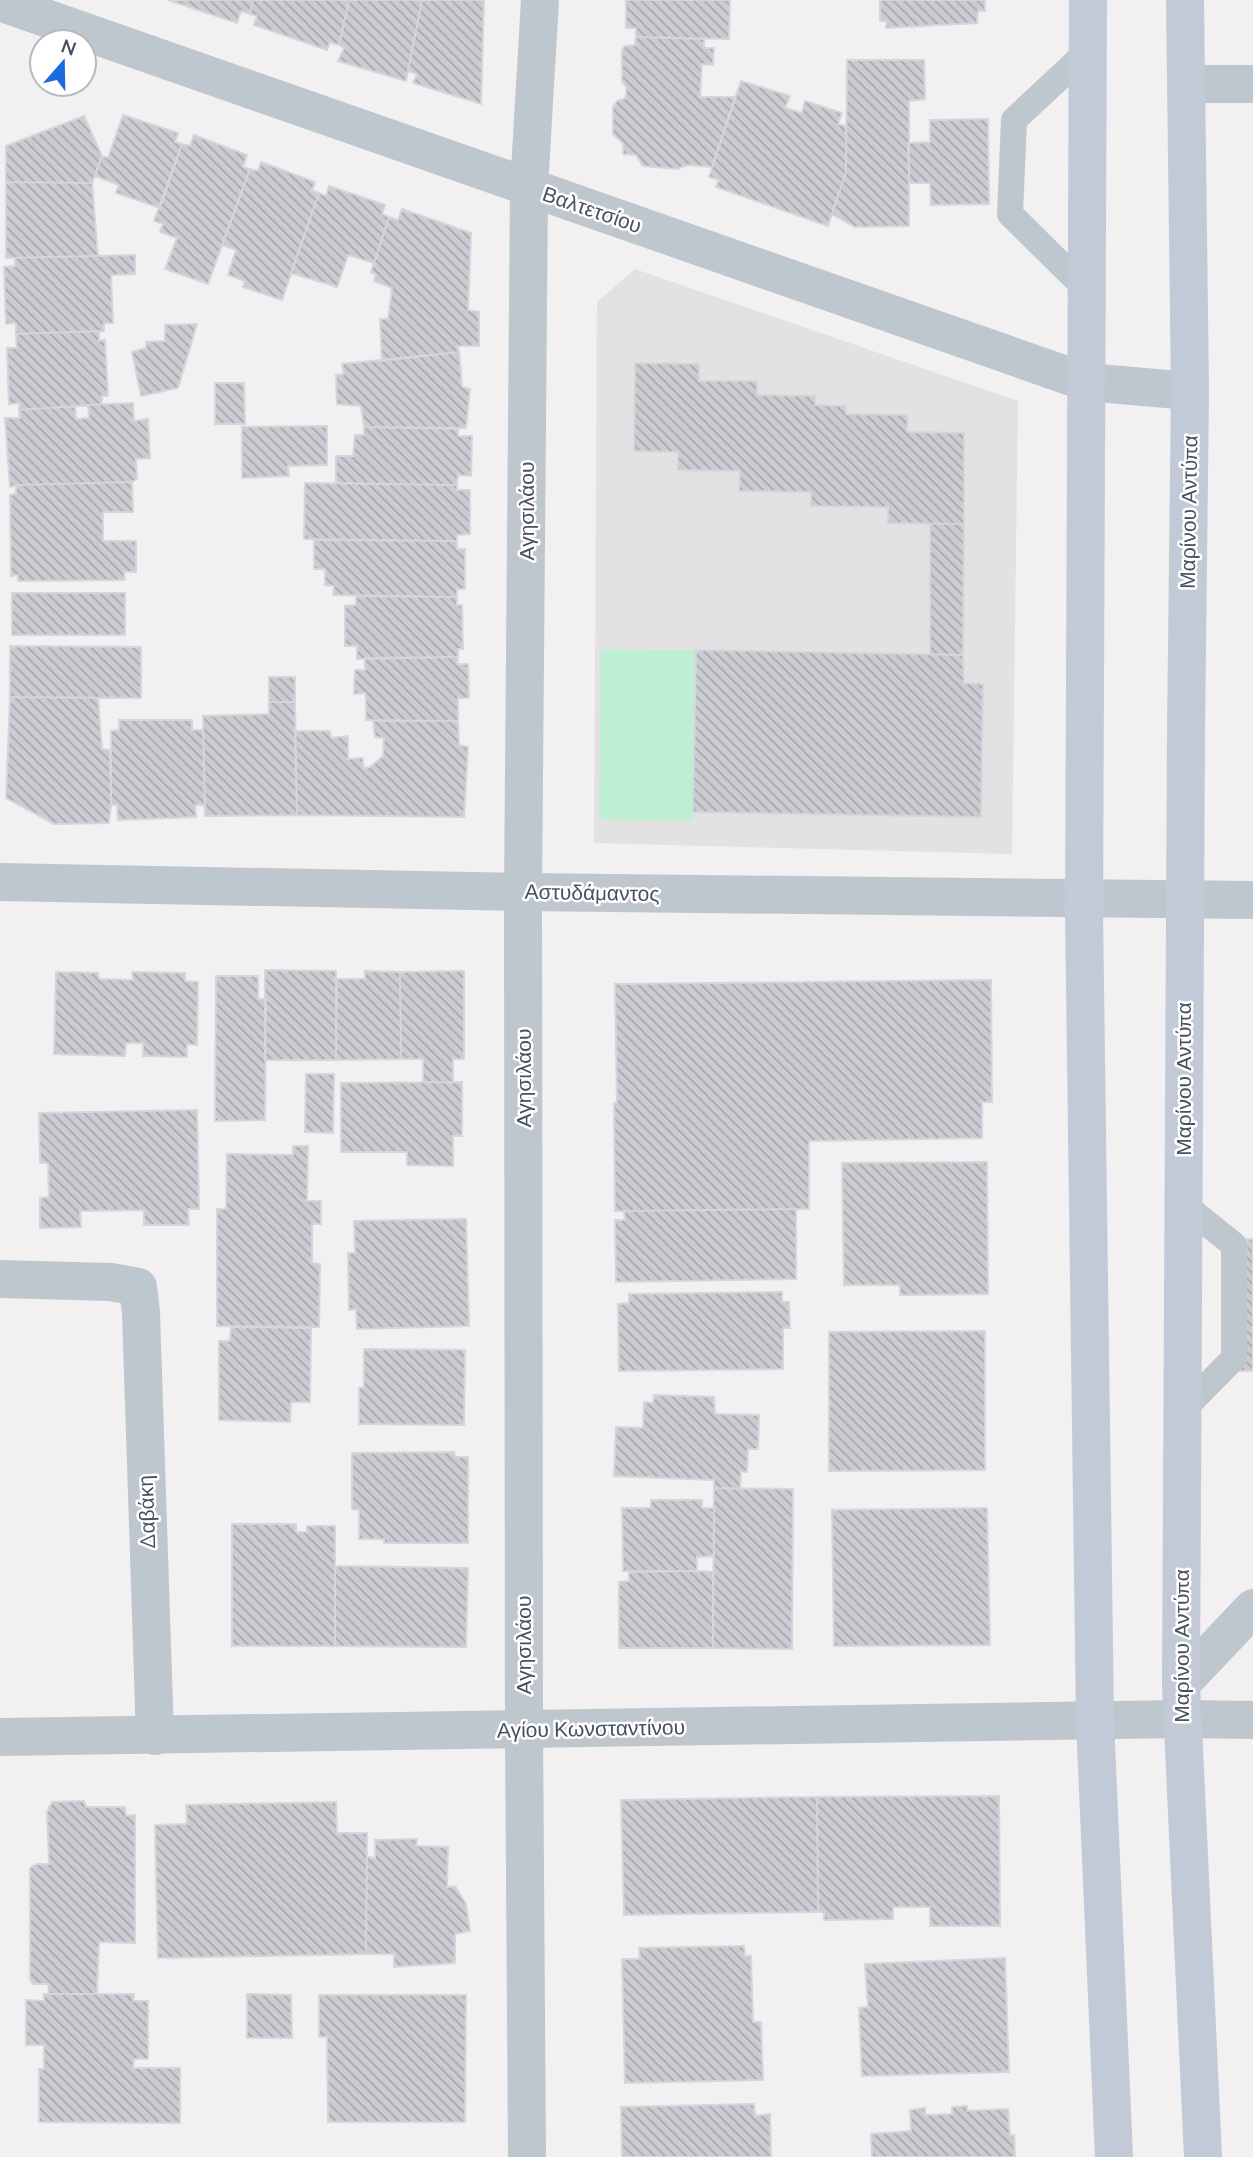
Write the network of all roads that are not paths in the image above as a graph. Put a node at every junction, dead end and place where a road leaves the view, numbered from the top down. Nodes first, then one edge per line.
1 (540, 0) edge
2 (1088, 0) edge
3 (0, 2) edge
4 (1190, 4) edge
5 (1088, 51) junction
6 (1253, 83) edge
7 (1187, 84) junction
8 (529, 188) junction
9 (1087, 290) junction
10 (1086, 382) junction
11 (1190, 391) junction
12 (0, 882) edge
13 (523, 892) junction
14 (1084, 899) junction
15 (1185, 900) junction
16 (1253, 900) edge
17 (1183, 1204) junction
18 (0, 1279) edge
19 (1182, 1411) junction
20 (1253, 1608) edge
21 (1182, 1702) junction
22 (1253, 1720) edge
23 (1095, 1721) junction
24 (524, 1730) junction
25 (155, 1736) junction
26 (0, 1737) edge
27 (527, 2157) edge
28 (1114, 2157) edge
29 (1203, 2157) edge

1 - 8 street, Αγησιλάου
2 - 5 main road
3 - 8 street, Βαλτετσίου
4 - 7 main road, Μαρίνου Αντύπα
5 - 9 main road
5 - 9 lane
6 - 7 street
7 - 11 main road, Μαρίνου Αντύπα
8 - 10 street, Βαλτετσίου
8 - 13 street, Αγησιλάου
9 - 10 main road
10 - 11 street, Βαλτετσίου
10 - 14 main road
11 - 15 main road, Μαρίνου Αντύπα
12 - 13 street, Αστυδάμαντος
13 - 14 street, Αστυδάμαντος
13 - 24 street, Αγησιλάου
14 - 15 street, Αστυδάμαντος
14 - 23 main road
15 - 16 street, Αστυδάμαντος
15 - 17 main road, Μαρίνου Αντύπα
17 - 19 main road, Μαρίνου Αντύπα
17 - 19 lane
18 - 25 street, Δαβάκη
19 - 21 main road, Μαρίνου Αντύπα
20 - 21 street
21 - 22 street, Αγίου Κωνσταντίνου
21 - 23 street, Αγίου Κωνσταντίνου
21 - 29 main road, Μαρίνου Αντύπα
23 - 24 street, Αγίου Κωνσταντίνου
23 - 28 main road
24 - 25 street, Αγίου Κωνσταντίνου
24 - 27 street, Αγησιλάου
25 - 26 street, Αγίου Κωνσταντίνου

